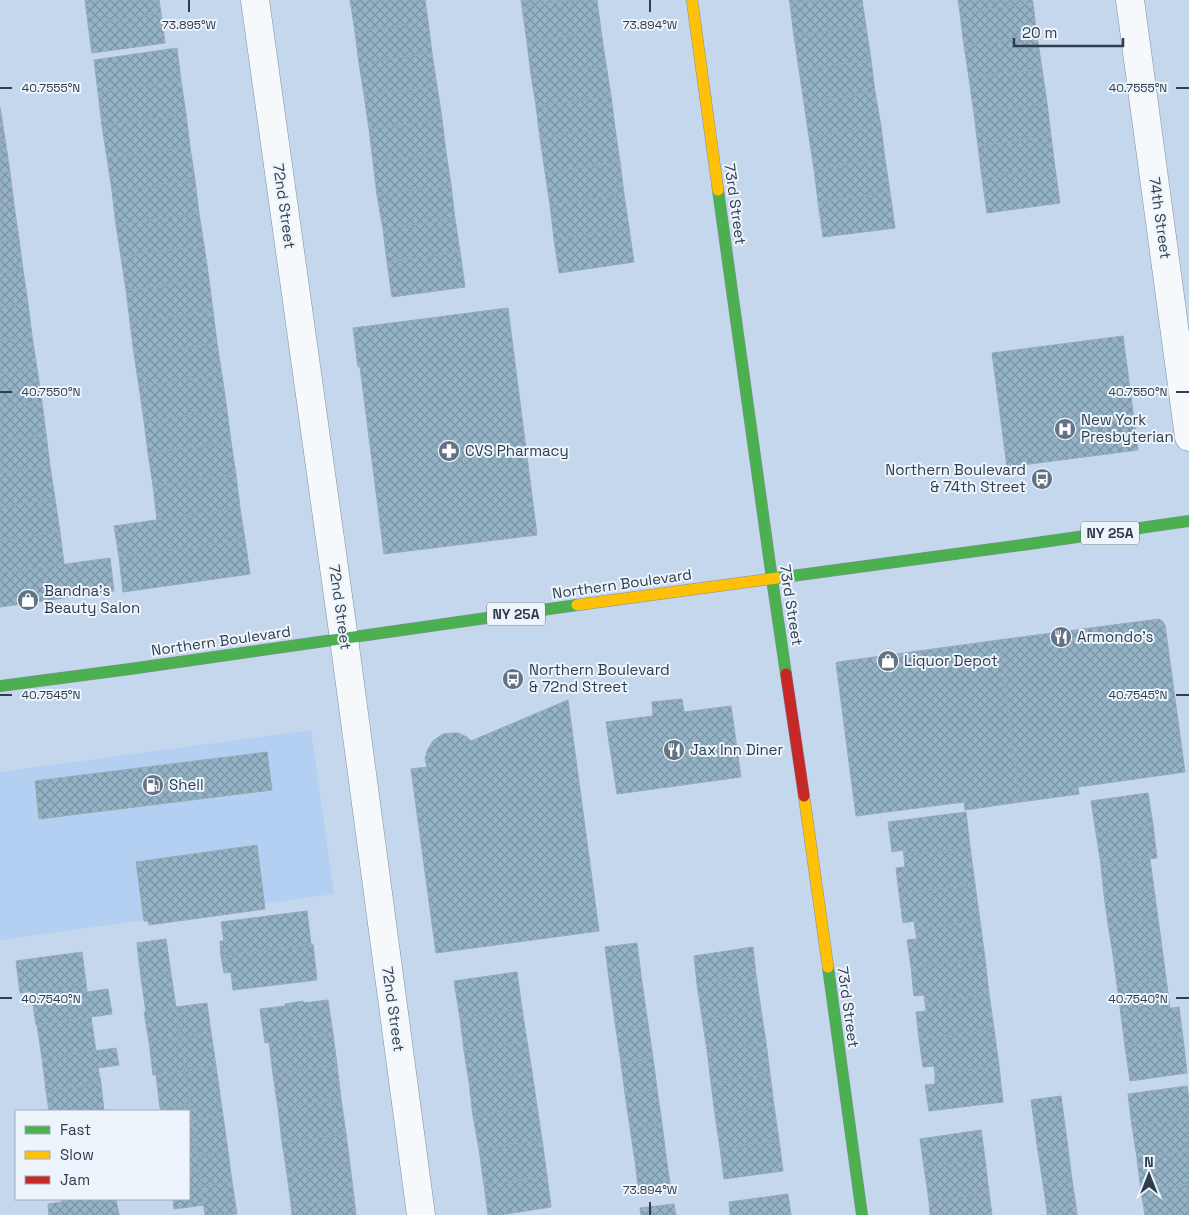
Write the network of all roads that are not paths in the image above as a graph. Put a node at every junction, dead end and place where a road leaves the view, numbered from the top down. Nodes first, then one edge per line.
1 (255, 0) edge
2 (692, 0) edge
3 (1130, 0) edge
4 (1189, 437) edge
5 (1189, 521) edge
6 (772, 579) junction
7 (344, 638) junction
8 (0, 686) edge
9 (421, 1215) edge
10 (862, 1215) edge

1 - 7 street, 72nd Street
2 - 6 street, 73rd Street
3 - 4 street, 74th Street
5 - 6 street, Northern Boulevard / NY 25A
6 - 7 street, Northern Boulevard / NY 25A
6 - 10 street, 73rd Street
7 - 8 street, Northern Boulevard / NY 25A
7 - 9 street, 72nd Street

